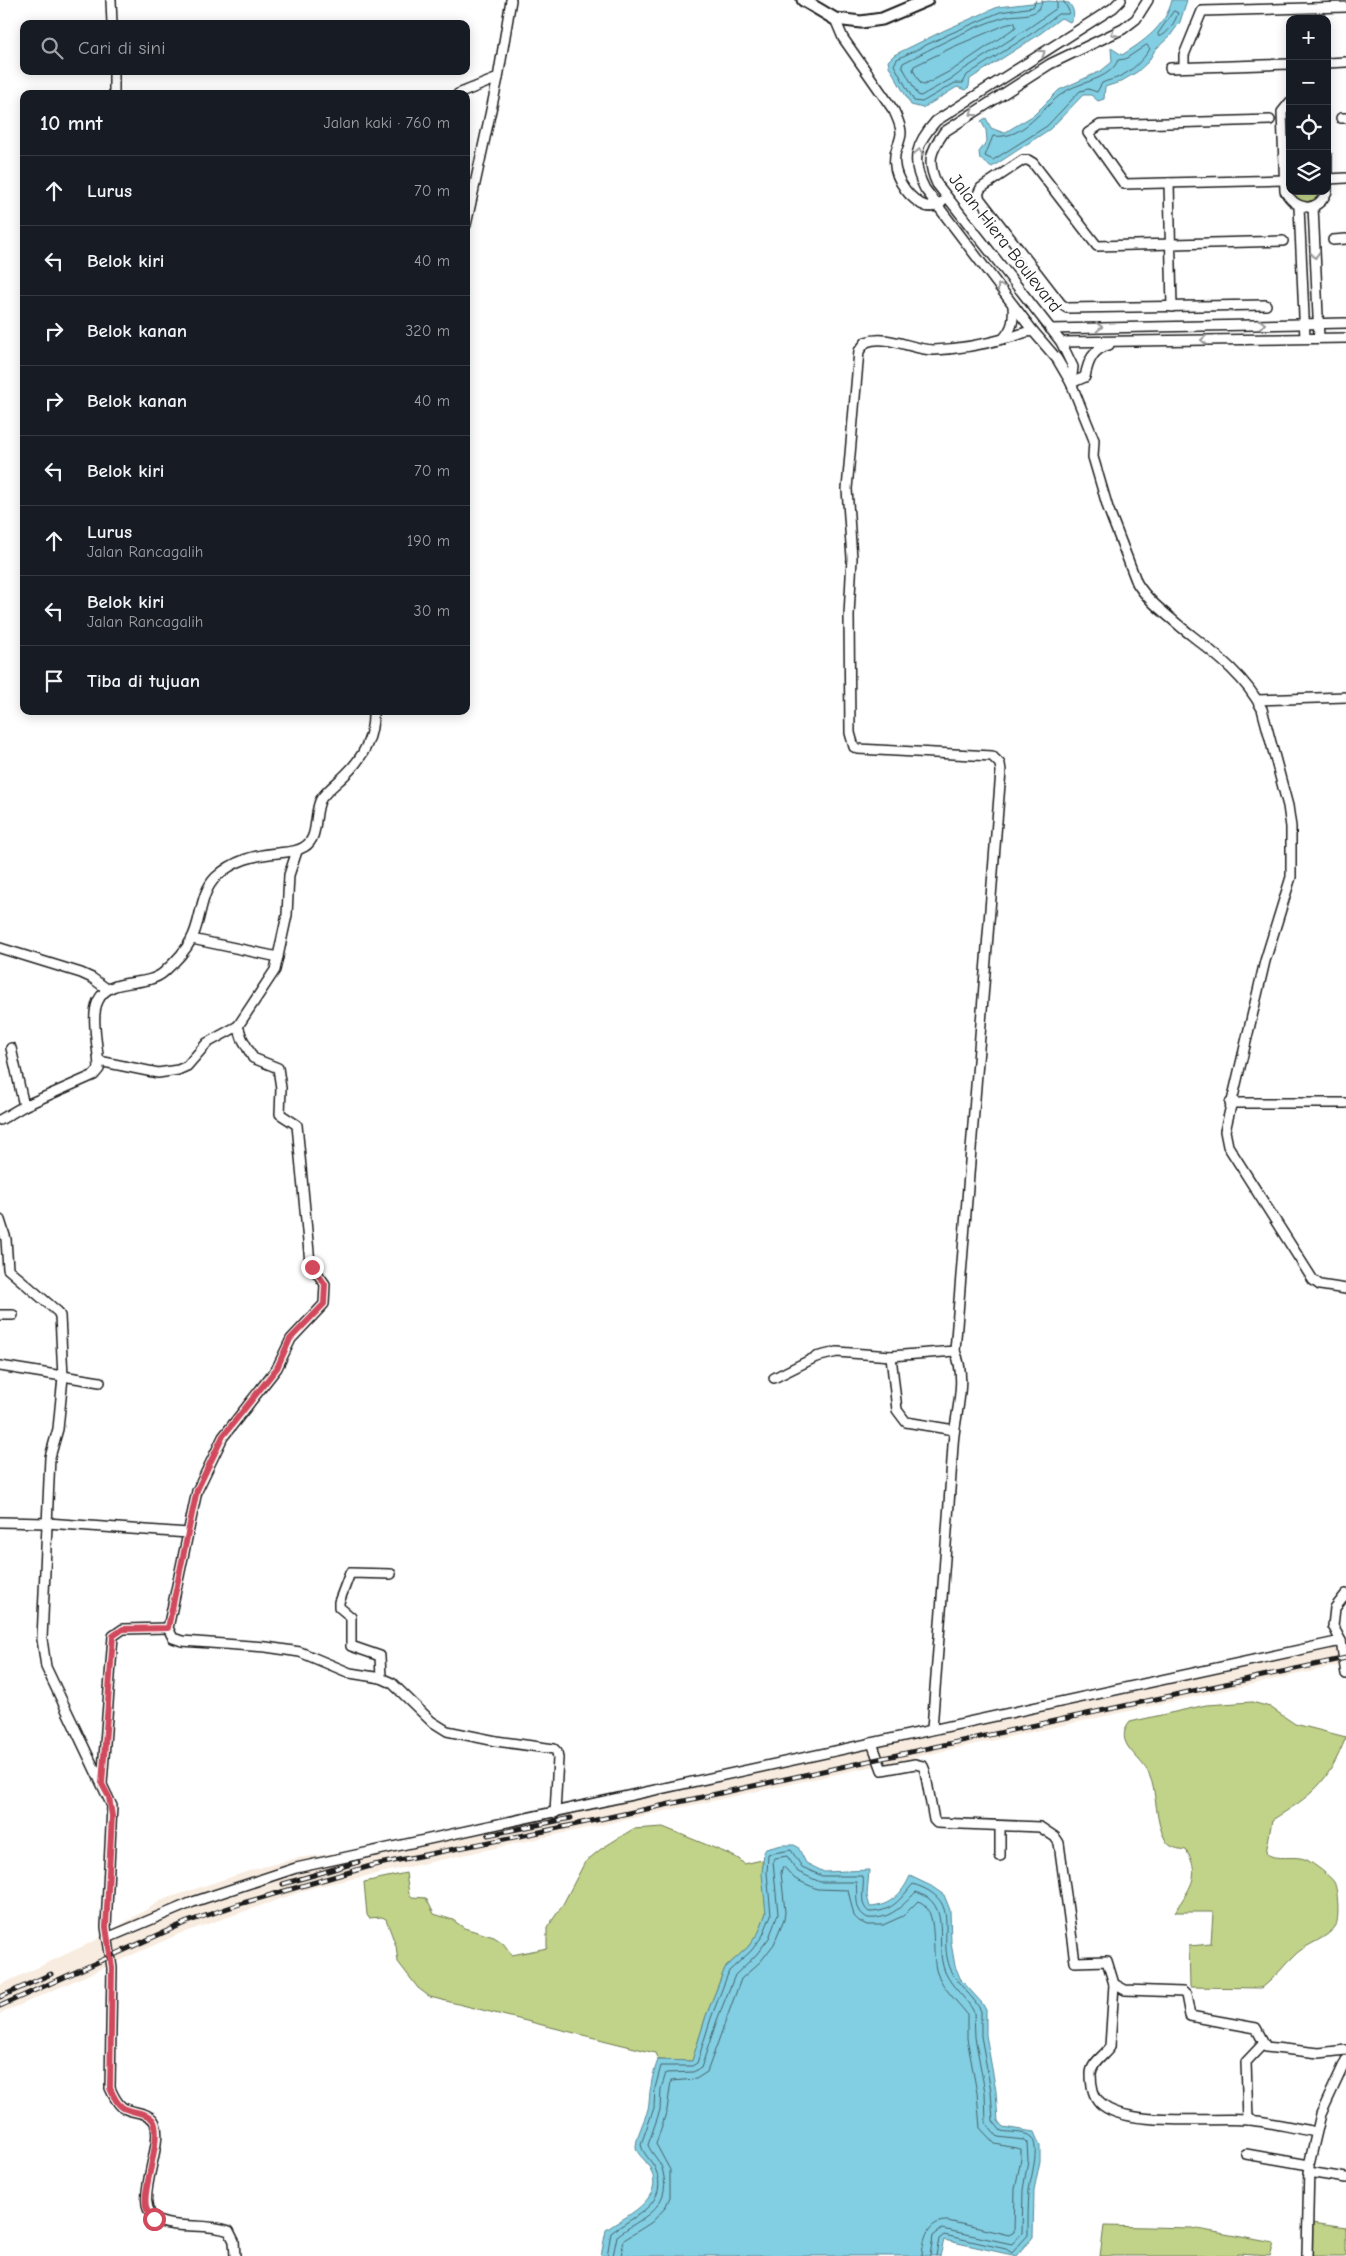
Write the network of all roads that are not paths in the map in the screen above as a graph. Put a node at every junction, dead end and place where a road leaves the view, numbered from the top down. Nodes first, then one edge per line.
1 (111, 0) edge
2 (511, 0) edge
3 (803, 0) edge
4 (927, 0) edge
5 (1121, 0) edge
6 (1148, 0) edge
7 (916, 3) edge
8 (1114, 4) edge
9 (1346, 7) edge
10 (835, 19) junction
11 (112, 20) edge
12 (1346, 62) edge
13 (1331, 63) edge
14 (1286, 64) edge
15 (1184, 67) junction
16 (1170, 68) dead end
17 (114, 75) edge
18 (498, 78) junction
19 (114, 90) edge
20 (468, 90) edge
21 (1288, 105) edge
22 (1270, 120) dead end
23 (1346, 178) edge
24 (1331, 179) edge
25 (1284, 180) junction
26 (1169, 183) junction
27 (1325, 195) edge
28 (948, 197) junction
29 (938, 206) junction
30 (1313, 206) junction
31 (470, 207) edge
32 (1299, 207) junction
33 (1346, 239) edge
34 (1333, 240) dead end
35 (1283, 241) dead end
36 (1170, 244) junction
37 (1302, 274) junction
38 (1316, 274) junction
39 (1013, 304) junction
40 (1266, 305) dead end
41 (1172, 307) junction
42 (1304, 323) junction
43 (1318, 323) junction
44 (1346, 323) edge
45 (1050, 329) junction
46 (1036, 335) junction
47 (1305, 338) junction
48 (1319, 338) junction
49 (1346, 338) edge
50 (1003, 339) junction
51 (1125, 341) junction
52 (1061, 342) junction
53 (1050, 351) junction
54 (1070, 382) junction
55 (1346, 698) edge
56 (1258, 700) junction
57 (373, 715) edge
58 (297, 851) junction
59 (192, 939) junction
60 (0, 948) edge
61 (278, 957) junction
62 (107, 989) junction
63 (238, 1026) junction
64 (11, 1048) dead end
65 (99, 1061) junction
66 (1346, 1103) edge
67 (1230, 1104) junction
68 (24, 1106) junction
69 (0, 1120) edge
70 (0, 1220) edge
71 (1346, 1289) edge
72 (0, 1315) edge
73 (12, 1315) dead end
74 (955, 1351) junction
75 (891, 1356) junction
76 (0, 1366) edge
77 (63, 1377) junction
78 (774, 1378) dead end
79 (100, 1382) dead end
80 (954, 1430) junction
81 (0, 1522) edge
82 (47, 1523) junction
83 (188, 1533) junction
84 (392, 1574) dead end
85 (1346, 1594) edge
86 (168, 1628) junction
87 (1341, 1642) junction
88 (1346, 1674) edge
89 (381, 1678) junction
90 (932, 1728) junction
91 (872, 1743) junction
92 (102, 1784) junction
93 (556, 1813) junction
94 (1000, 1826) junction
95 (1000, 1856) dead end
96 (107, 1938) junction
97 (1114, 1984) junction
98 (1263, 2044) junction
99 (1346, 2050) edge
100 (1346, 2060) edge
101 (1248, 2120) junction
102 (1316, 2132) junction
103 (1246, 2154) dead end
104 (1309, 2169) junction
105 (1346, 2178) edge
106 (234, 2256) edge
107 (1307, 2256) edge

1 - 11 street
2 - 18 street
3 - 10 main road
4 - 7 main road
5 - 8 street, Jalan Hiera Boulevard
6 -> 28 street, Jalan Hiera Boulevard
7 - 10 main road
29 -> 8 street, Jalan Hiera Boulevard
9 - 15 street
10 - 29 street
12 - 13 street
14 - 15 street
15 - 16 street
17 - 19 street
18 - 20 street
18 - 31 street
21 - 25 street
22 - 26 street
23 - 24 street
25 - 26 street
25 - 32 street
26 - 36 street
27 - 30 street
28 - 29 street
28 - 45 street, Jalan Hiera Boulevard
39 -> 29 street, Jalan Hiera Boulevard
30 - 32 street
30 -> 38 street
32 - 37 street
33 - 34 street
35 - 36 street
36 - 41 street
36 - 41 street
37 - 38 street
37 - 42 street
38 - 43 street
39 - 46 street, Jalan Hiera Boulevard
39 - 50 street
40 - 41 street
42 - 43 street, Jalan Hiera Boulevard
45 -> 42 street, Jalan Hiera Boulevard
42 - 47 street
43 - 44 street, Jalan Hiera Boulevard
43 - 48 street
45 - 46 street
45 - 52 street
46 - 50 street
46 - 53 street, Jalan Hiera Boulevard
47 - 48 street
47 -> 51 street
48 - 49 street
50 - 74 street
51 - 52 street
51 - 54 street
52 - 53 street
52 - 54 street
53 - 54 street, Jalan Hiera Boulevard
54 - 56 street
55 - 56 street
56 - 67 street
57 - 58 street
58 - 59 street
58 - 61 street
59 - 61 street
59 - 62 street
60 - 62 street
61 - 63 street
62 - 65 street
63 - 65 street
63 - 83 street
64 - 68 street
65 - 68 street
66 - 67 street
67 - 71 street
68 - 69 street
70 - 77 street
72 - 73 street
74 - 75 street
74 - 80 street
75 - 78 street
75 - 80 street
76 - 77 street
77 - 79 street
77 - 82 street
80 - 90 street
81 - 82 street
82 - 83 street
82 - 92 street
83 - 86 street
84 - 89 street
85 - 87 street
86 - 89 street
86 - 92 street
87 - 88 street
87 - 90 street
89 - 93 street
90 - 91 street
91 - 93 street
91 - 94 street
92 - 96 street
93 - 96 street
94 - 95 street
94 - 97 street
96 - 106 street
97 - 98 street
97 - 101 street
98 - 99 street
98 - 101 street
100 - 102 street
101 - 102 street
102 - 104 street
103 - 104 street
104 - 105 street
104 - 107 street

